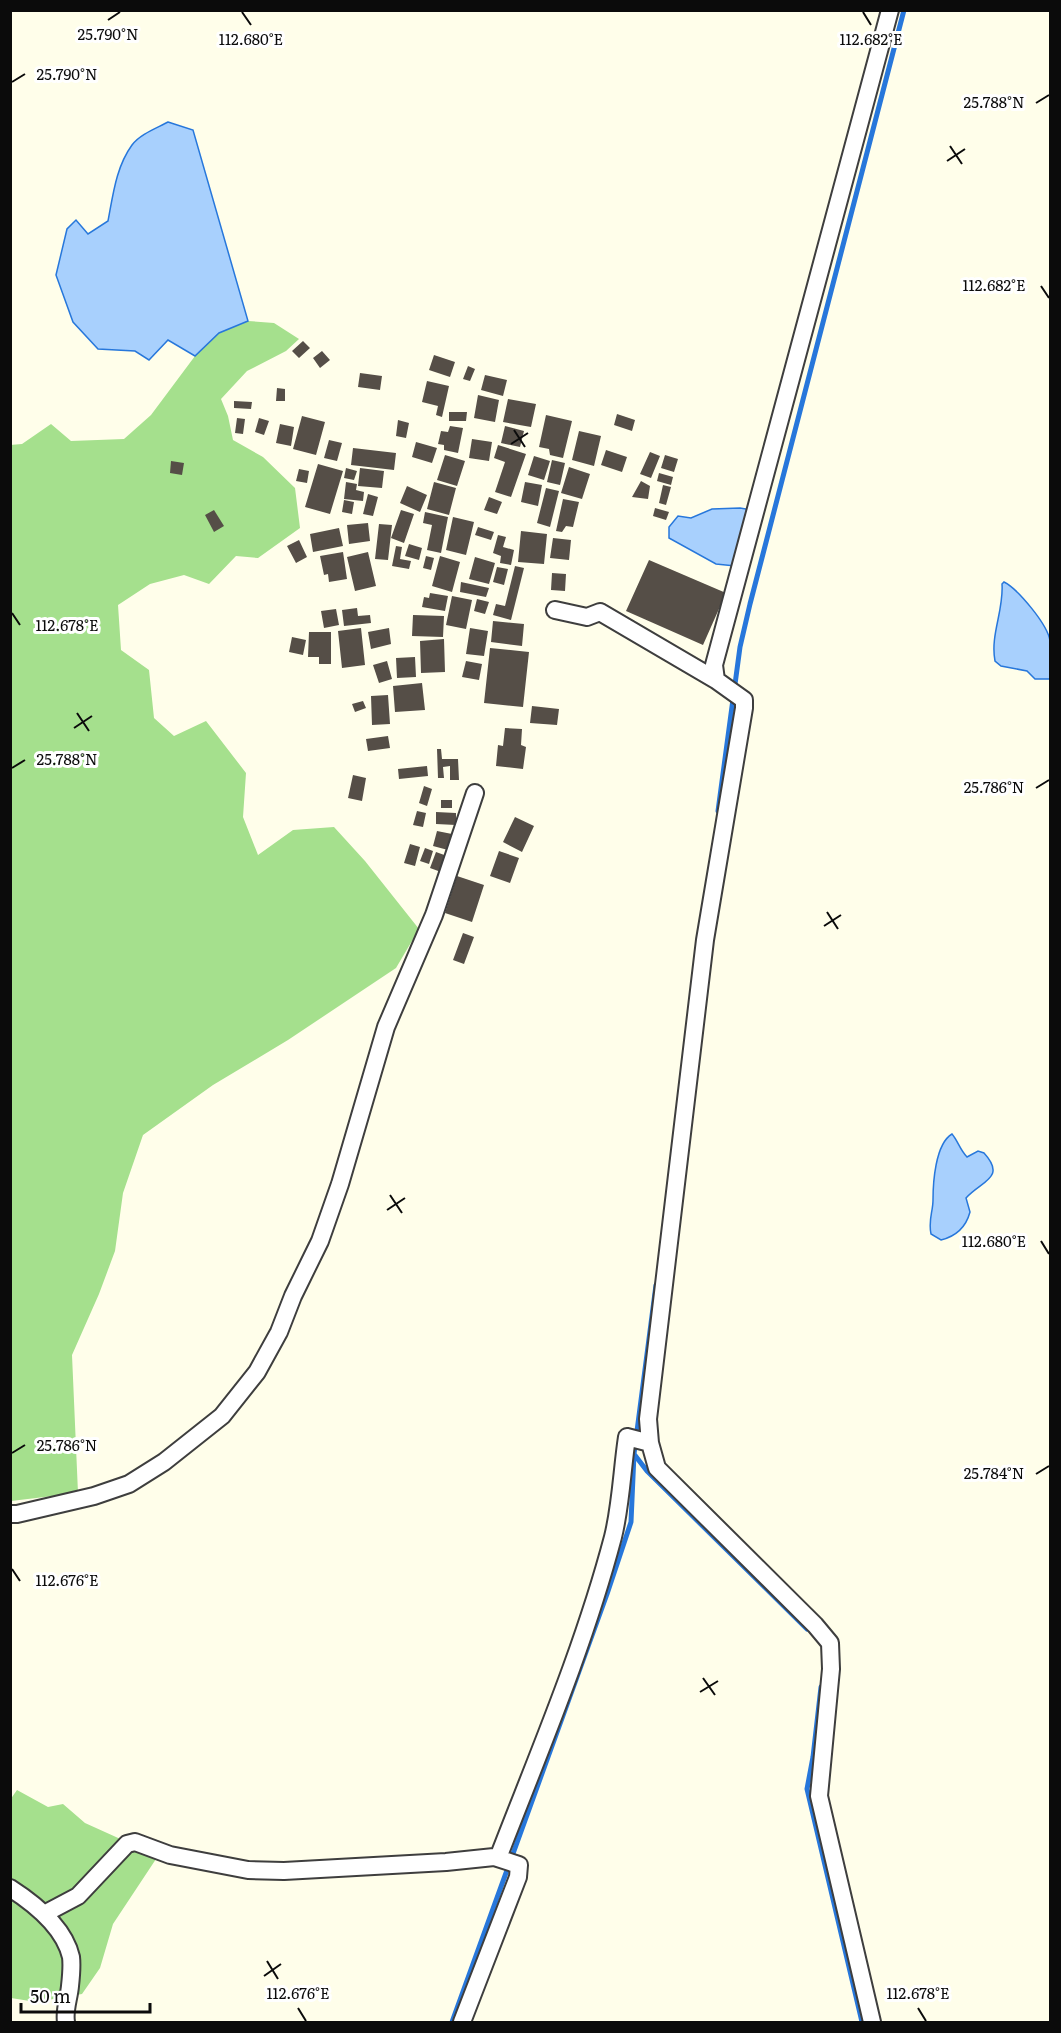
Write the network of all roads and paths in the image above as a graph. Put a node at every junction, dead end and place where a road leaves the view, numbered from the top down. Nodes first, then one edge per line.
1 (890, 10) edge
2 (555, 610) dead end
3 (721, 684) junction
4 (475, 794) dead end
5 (647, 1443) junction
6 (10, 1514) edge
7 (500, 1859) junction
8 (10, 1888) edge
9 (44, 1914) junction
10 (66, 2022) edge
11 (462, 2022) edge
12 (872, 2022) edge

1 - 3 street
2 - 3 street
3 - 5 street
4 - 6 street
5 - 7 street
5 - 12 street
7 - 9 street
7 - 11 street
8 - 9 street
9 - 10 street

